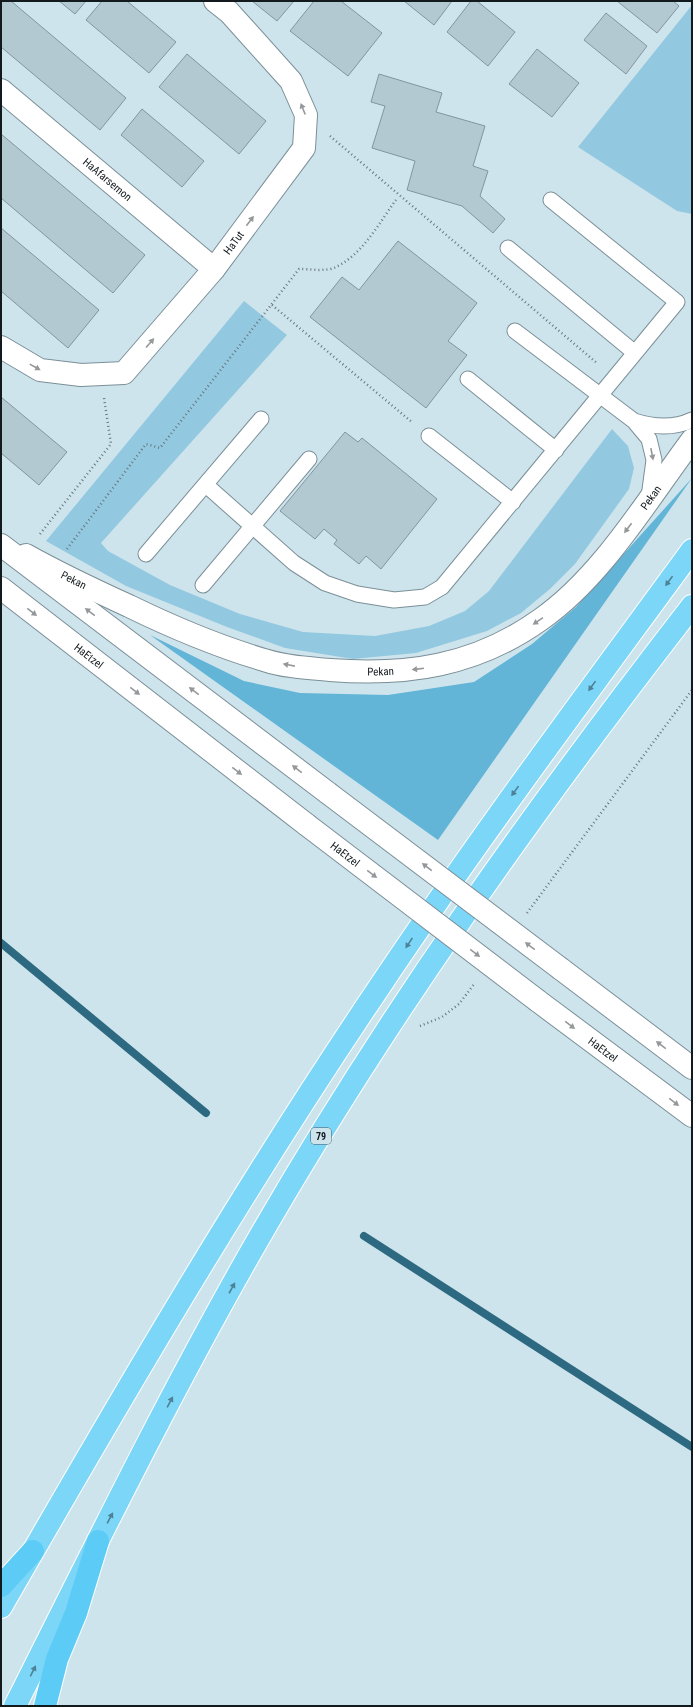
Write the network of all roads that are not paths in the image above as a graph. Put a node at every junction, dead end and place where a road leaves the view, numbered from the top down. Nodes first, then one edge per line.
1 (215, 1) edge
2 (1, 90) edge
3 (551, 200) dead end
4 (508, 248) dead end
5 (214, 269) junction
6 (515, 331) dead end
7 (1, 347) edge
8 (635, 353) junction
9 (468, 379) dead end
10 (601, 396) junction
11 (261, 419) dead end
12 (692, 420) edge
13 (634, 421) junction
14 (429, 436) road end
15 (692, 440) edge
16 (556, 450) junction
17 (308, 459) dead end
18 (206, 485) junction
19 (649, 499) junction
20 (513, 502) junction
21 (252, 526) junction
22 (1, 540) edge
23 (1, 545) edge
24 (692, 550) edge
25 (146, 554) dead end
26 (203, 585) dead end
27 (1, 588) edge
28 (692, 606) edge
29 (692, 1068) edge
30 (692, 1116) edge
31 (98, 1540) junction
32 (33, 1551) junction
33 (1, 1586) edge
34 (1, 1607) edge
35 (15, 1706) edge
36 (45, 1706) edge

5 -> 1 street, HaTut
2 - 5 street, HaAfarsemon
3 - 8 lane
4 - 8 lane
7 -> 5 street, HaTut
6 - 10 lane
8 - 10 lane
9 - 16 lane
10 - 13 lane
10 - 16 lane
11 - 18 lane
12 - 13 lane
13 -> 19 lane
14 - 20 lane
15 - 19 street, Pekan
16 - 20 lane
17 - 21 lane
18 - 21 lane
18 - 25 lane
19 -> 22 street, Pekan
20 - 21 lane
21 - 26 lane
29 -> 23 street, bridge
24 -> 32 highway
27 -> 30 street, HaEtzel, bridge
31 -> 28 highway, 79
35 -> 31 highway, 79
31 - 36 highway
32 - 33 highway
32 - 34 highway

